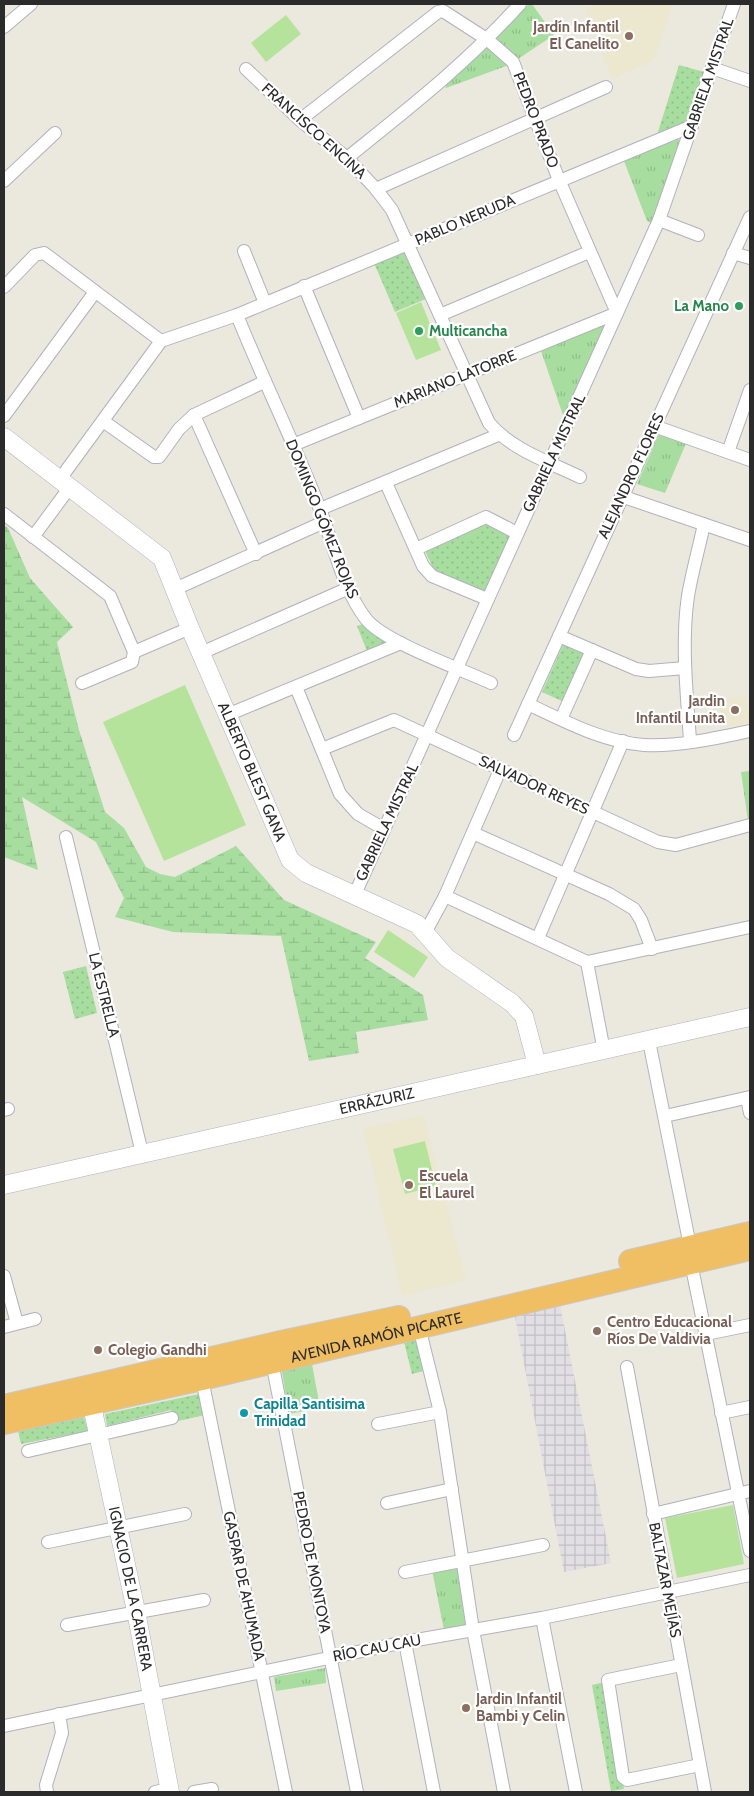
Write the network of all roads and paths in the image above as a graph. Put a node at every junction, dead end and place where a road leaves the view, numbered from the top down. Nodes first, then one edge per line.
1 (31, 4) edge
2 (520, 4) edge
3 (734, 4) edge
4 (4, 28) edge
5 (488, 40) junction
6 (712, 68) junction
7 (246, 69) dead end
8 (750, 81) edge
9 (606, 86) dead end
10 (300, 120) junction
11 (535, 120) junction
12 (692, 126) junction
13 (55, 134) dead end
14 (347, 158) junction
15 (559, 180) junction
16 (4, 181) edge
17 (376, 189) junction
18 (750, 217) edge
19 (659, 220) junction
20 (698, 235) dead end
21 (408, 244) junction
22 (244, 251) dead end
23 (589, 252) junction
24 (733, 253) junction
25 (750, 258) edge
26 (4, 286) edge
27 (304, 286) junction
28 (95, 292) junction
29 (264, 304) junction
30 (617, 313) junction
31 (237, 315) junction
32 (440, 315) junction
33 (161, 341) junction
34 (465, 374) junction
35 (264, 382) junction
36 (750, 390) edge
37 (194, 415) junction
38 (4, 416) edge
39 (359, 418) junction
40 (103, 420) junction
41 (654, 426) junction
42 (498, 435) junction
43 (4, 437) edge
44 (293, 445) junction
45 (728, 452) junction
46 (750, 460) edge
47 (549, 462) junction
48 (580, 477) dead end
49 (65, 483) junction
50 (386, 483) junction
51 (622, 496) junction
52 (4, 514) edge
53 (322, 515) junction
54 (704, 524) junction
55 (517, 533) junction
56 (34, 537) junction
57 (750, 540) edge
58 (416, 549) junction
59 (256, 554) junction
60 (349, 588) junction
61 (175, 589) junction
62 (487, 599) junction
63 (190, 628) junction
64 (558, 636) junction
65 (401, 643) junction
66 (592, 650) junction
67 (134, 652) junction
68 (201, 652) junction
69 (458, 667) junction
70 (685, 668) junction
71 (82, 683) dead end
72 (491, 683) dead end
73 (296, 687) junction
74 (528, 704) junction
75 (227, 715) junction
76 (561, 719) junction
77 (750, 731) edge
78 (514, 735) dead end
79 (427, 736) junction
80 (623, 741) junction
81 (690, 741) junction
82 (322, 749) junction
83 (500, 770) junction
84 (591, 812) junction
85 (750, 824) edge
86 (384, 829) junction
87 (473, 833) junction
88 (66, 837) dead end
89 (565, 875) junction
90 (354, 894) junction
91 (445, 896) junction
92 (750, 927) edge
93 (425, 933) junction
94 (538, 938) junction
95 (652, 949) junction
96 (586, 962) junction
97 (750, 1017) edge
98 (649, 1041) junction
99 (604, 1051) junction
100 (537, 1065) junction
101 (749, 1098) edge
102 (750, 1113) edge
103 (665, 1116) junction
104 (142, 1153) junction
105 (4, 1186) edge
106 (750, 1232) edge
107 (750, 1249) edge
108 (690, 1255) junction
109 (4, 1276) edge
110 (35, 1319) dead end
111 (17, 1323) junction
112 (750, 1325) edge
113 (4, 1327) edge
114 (419, 1327) junction
115 (706, 1334) junction
116 (222, 1356) junction
117 (272, 1362) junction
118 (627, 1367) dead end
119 (202, 1379) junction
120 (90, 1395) junction
121 (4, 1406) edge
122 (750, 1408) edge
123 (440, 1412) junction
124 (721, 1413) junction
125 (172, 1418) dead end
126 (4, 1423) edge
127 (378, 1424) dead end
128 (99, 1436) junction
129 (28, 1451) dead end
130 (452, 1489) junction
131 (745, 1492) edge
132 (387, 1503) dead end
133 (185, 1514) dead end
134 (652, 1514) junction
135 (118, 1529) junction
136 (48, 1542) dead end
137 (543, 1545) dead end
138 (750, 1551) edge
139 (464, 1559) junction
140 (405, 1572) dead end
141 (750, 1575) edge
142 (668, 1593) junction
143 (204, 1600) dead end
144 (136, 1611) junction
145 (542, 1618) junction
146 (67, 1625) dead end
147 (474, 1630) junction
148 (405, 1642) junction
149 (330, 1658) junction
150 (681, 1665) junction
151 (261, 1672) junction
152 (151, 1697) junction
153 (59, 1714) junction
154 (4, 1726) edge
155 (700, 1765) junction
156 (212, 1789) dead end
157 (165, 1791) edge
158 (48, 1792) edge
159 (194, 1792) edge
160 (286, 1792) edge
161 (357, 1792) edge
162 (434, 1792) edge
163 (504, 1792) edge
164 (576, 1792) edge
165 (705, 1792) edge

1 - 4 street
2 - 5 street
3 - 6 street, GABRIELA MISTRAL
5 - 10 street, PEDRO PRADO
5 - 11 street, PEDRO PRADO
5 - 14 street
6 - 8 street
6 - 12 street, GABRIELA MISTRAL
7 - 10 street, FRANCISCO ENCINA
9 - 11 street
10 - 14 street, FRANCISCO ENCINA
11 - 15 street, PEDRO PRADO
11 - 17 street
12 - 15 street, PABLO NERUDA
12 - 19 street, GABRIELA MISTRAL
13 - 16 street
14 - 17 street, FRANCISCO ENCINA
15 - 21 street, PABLO NERUDA
15 - 23 street, PEDRO PRADO
17 - 21 street, FRANCISCO ENCINA
18 - 24 street, ALEJANDRO FLORES
19 - 20 street
19 - 30 street, GABRIELA MISTRAL
21 - 27 street, PABLO NERUDA
21 - 32 street, FRANCISCO ENCINA
22 - 29 street
23 - 30 street, PEDRO PRADO
23 - 32 street
24 - 25 street
24 - 41 street, ALEJANDRO FLORES
26 - 28 street
27 - 29 street, PABLO NERUDA
27 - 39 street
28 - 33 street
28 - 38 street
29 - 31 street, PABLO NERUDA
30 - 34 street, MARIANO LATORRE
30 - 47 street, GABRIELA MISTRAL
31 - 33 street, PABLO NERUDA
31 - 35 street, DOMINGO GÓMEZ ROJAS
32 - 34 street, FRANCISCO ENCINA
33 - 40 street
34 - 39 street, MARIANO LATORRE
34 - 42 street, FRANCISCO ENCINA
35 - 37 street
35 - 44 street, DOMINGO GÓMEZ ROJAS
36 - 45 street
37 - 40 street
37 - 59 street
39 - 44 street, MARIANO LATORRE
40 - 49 street
41 - 45 street
41 - 51 street, ALEJANDRO FLORES
42 - 47 street, FRANCISCO ENCINA
42 - 50 street
43 - 49 street, ALBERTO BLEST GANA
44 - 53 street, DOMINGO GÓMEZ ROJAS
45 - 46 street
47 - 48 street, FRANCISCO ENCINA
47 - 55 street, GABRIELA MISTRAL
49 - 56 street
49 - 61 street, ALBERTO BLEST GANA
50 - 53 street
50 - 58 street
51 - 54 street
51 - 64 street, ALEJANDRO FLORES
52 - 56 street
53 - 59 street
53 - 60 street, DOMINGO GÓMEZ ROJAS
54 - 57 street
54 - 70 street
55 - 58 street
55 - 62 street, GABRIELA MISTRAL
56 - 67 street
58 - 62 street
59 - 61 street
60 - 65 street, DOMINGO GÓMEZ ROJAS
60 - 68 street
61 - 63 street, ALBERTO BLEST GANA
62 - 69 street, GABRIELA MISTRAL
63 - 67 street
63 - 68 street, ALBERTO BLEST GANA
64 - 66 street
64 - 74 street, ALEJANDRO FLORES
65 - 69 street, DOMINGO GÓMEZ ROJAS
65 - 73 street
66 - 70 street
66 - 76 street
67 - 71 street
68 - 75 street, ALBERTO BLEST GANA
69 - 72 street, DOMINGO GÓMEZ ROJAS
69 - 79 street, GABRIELA MISTRAL
70 - 81 street
73 - 75 street
73 - 82 street
74 - 76 street
74 - 78 street, ALEJANDRO FLORES
75 - 90 street, ALBERTO BLEST GANA
76 - 80 street
77 - 81 street
79 - 82 street, SALVADOR REYES
79 - 83 street, SALVADOR REYES
79 - 86 street, GABRIELA MISTRAL
80 - 81 street
80 - 84 street
82 - 86 street
83 - 84 street, SALVADOR REYES
83 - 87 street
84 - 85 street, SALVADOR REYES
84 - 89 street
86 - 90 street, GABRIELA MISTRAL
87 - 89 street
87 - 91 street
88 - 104 street, LA ESTRELLA
89 - 94 street
89 - 95 street
90 - 93 street, ALBERTO BLEST GANA
91 - 93 street
91 - 94 street
92 - 95 street
93 - 100 street, ALBERTO BLEST GANA
94 - 96 street
95 - 96 street
96 - 99 street
97 - 98 street, ERRÁZURIZ
98 - 99 street, ERRÁZURIZ
98 - 103 street
99 - 100 street, ERRÁZURIZ
100 - 104 street, ERRÁZURIZ
101 - 102 street
101 - 103 street
103 - 108 street
104 - 105 street, ERRÁZURIZ
106 - 108 highway, AVENIDA RAMÓN PICARTE
107 - 108 highway, AVENIDA RAMÓN PICARTE
108 - 114 highway, AVENIDA RAMÓN PICARTE
108 - 115 street
108 - 116 highway, AVENIDA RAMÓN PICARTE
109 - 111 street
110 - 111 street
111 - 113 street
112 - 115 street
114 - 117 highway, AVENIDA RAMÓN PICARTE
114 - 123 street
115 - 124 street
116 - 119 highway
116 - 120 highway, AVENIDA RAMÓN PICARTE
117 - 119 highway, AVENIDA RAMÓN PICARTE
117 - 149 street, PEDRO DE MONTOYA
118 - 134 street, BALTAZAR MEJÍAS
119 - 120 highway, AVENIDA RAMÓN PICARTE
119 - 151 street, GASPAR DE AHUMADA
120 - 121 highway, AVENIDA RAMÓN PICARTE
120 - 126 highway, AVENIDA RAMÓN PICARTE
120 - 128 street, IGNACIO DE LA CARRERA
122 - 124 street
123 - 127 street
123 - 130 street
124 - 131 street
125 - 128 street
128 - 129 street
128 - 135 street, IGNACIO DE LA CARRERA
130 - 132 street
130 - 139 street
131 - 134 street
131 - 138 street
133 - 135 street
134 - 142 street, BALTAZAR MEJÍAS
135 - 136 street
135 - 144 street, IGNACIO DE LA CARRERA
137 - 139 street
139 - 140 street
139 - 147 street
141 - 142 street, RÍO CAU CAU
142 - 145 street, RÍO CAU CAU
142 - 150 street, BALTAZAR MEJÍAS
143 - 144 street
144 - 146 street
144 - 152 street, IGNACIO DE LA CARRERA
145 - 147 street, RÍO CAU CAU
145 - 164 street
147 - 148 street, RÍO CAU CAU
147 - 163 street
148 - 149 street, RÍO CAU CAU
148 - 162 street
149 - 151 street, RÍO CAU CAU
149 - 161 street, PEDRO DE MONTOYA
150 - 155 street, BALTAZAR MEJÍAS
150 - 155 street
151 - 152 street, RÍO CAU CAU
151 - 160 street, GASPAR DE AHUMADA
152 - 153 street, RÍO CAU CAU
152 - 157 street, IGNACIO DE LA CARRERA
153 - 154 street, RÍO CAU CAU
153 - 158 street
155 - 165 street, BALTAZAR MEJÍAS
156 - 159 street

